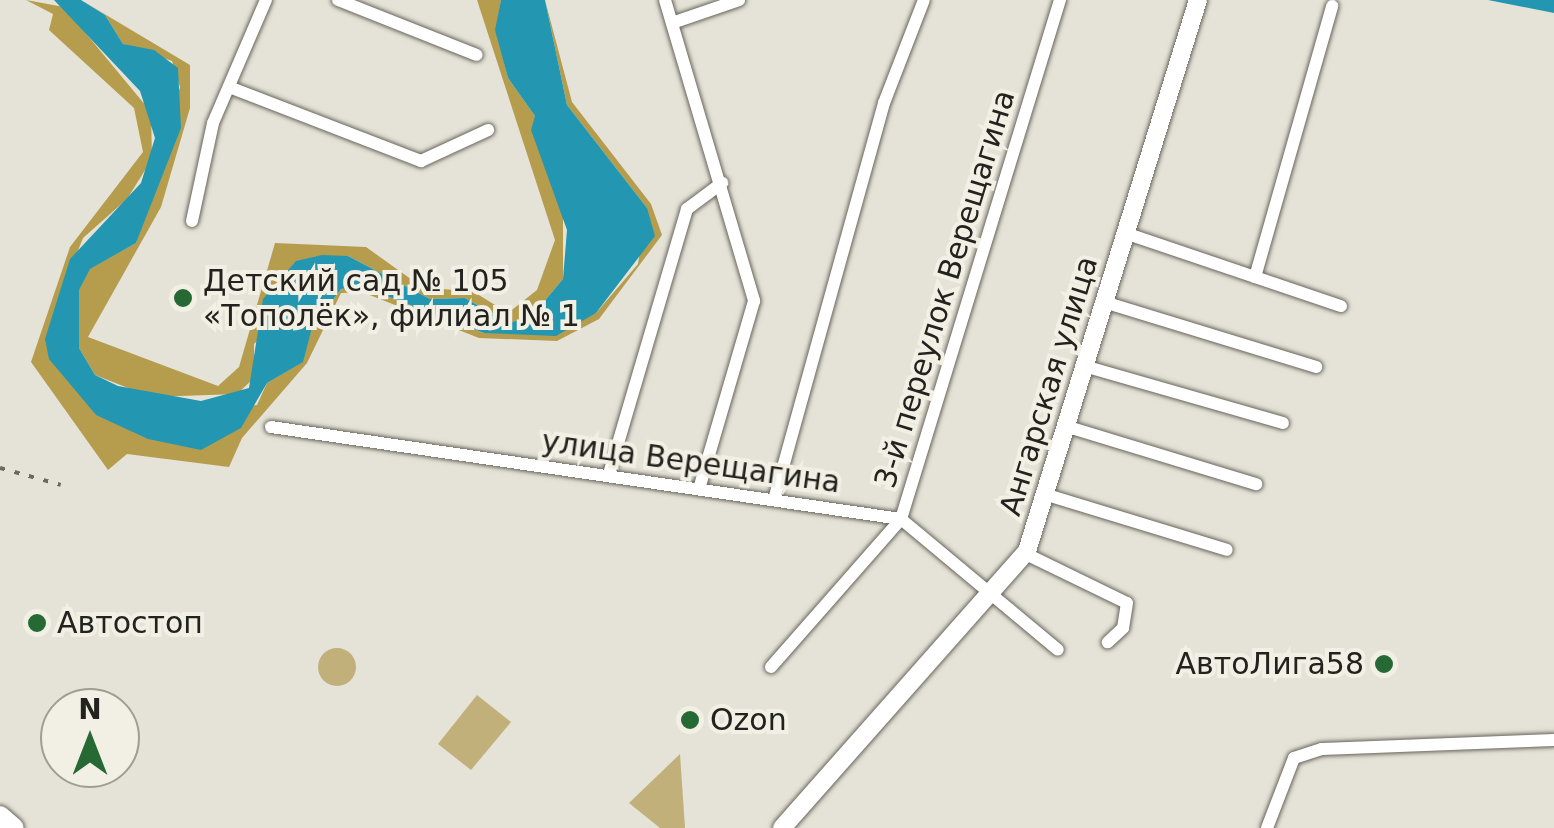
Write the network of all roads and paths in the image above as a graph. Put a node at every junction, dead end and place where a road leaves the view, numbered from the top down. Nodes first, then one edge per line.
1 (266, 0) edge
2 (338, 0) edge
3 (664, 0) edge
4 (739, 0) edge
5 (924, 0) edge
6 (1060, 0) edge
7 (1198, 0) edge
8 (1332, 6) dead end
9 (672, 23) junction
10 (478, 54) dead end
11 (229, 87) junction
12 (488, 130) dead end
13 (722, 182) junction
14 (192, 221) dead end
15 (1126, 233) junction
16 (1255, 277) junction
17 (1104, 302) junction
18 (1341, 306) dead end
19 (1084, 366) junction
20 (1316, 366) dead end
21 (1283, 423) dead end
22 (1065, 426) junction
23 (271, 427) dead end
24 (609, 474) junction
25 (1256, 484) dead end
26 (700, 486) junction
27 (1044, 494) junction
28 (775, 496) junction
29 (902, 520) junction
30 (1228, 550) dead end
31 (1024, 553) junction
32 (988, 588) junction
33 (1108, 642) dead end
34 (1058, 650) dead end
35 (772, 667) dead end
36 (1554, 740) edge
37 (0, 816) edge
38 (14, 828) edge
39 (782, 828) edge
40 (1267, 828) edge

1 - 11 street
2 - 10 street
3 - 9 street
4 - 9 street
5 - 28 street
6 - 29 street, 3-й переулок Верещагина
7 - 15 street, Ангарская улица
8 - 16 street
9 - 13 street
11 - 12 street
11 - 14 street
13 - 24 street
13 - 26 street
15 - 16 street
15 - 17 street, Ангарская улица
16 - 18 street
17 - 19 street, Ангарская улица
17 - 20 street
19 - 21 street
19 - 22 street, Ангарская улица
22 - 25 street
22 - 27 street, Ангарская улица
23 - 24 street, улица Верещагина
24 - 26 street, улица Верещагина
26 - 28 street, улица Верещагина
27 - 30 street
27 - 31 street, Ангарская улица
28 - 29 street, улица Верещагина
29 - 32 street, улица Верещагина
29 - 35 street, 3-й переулок Верещагина
31 - 32 street, Ангарская улица
31 - 33 street
32 - 34 street, улица Верещагина
32 - 39 street, Ангарская улица
36 - 40 street
37 - 38 main road

